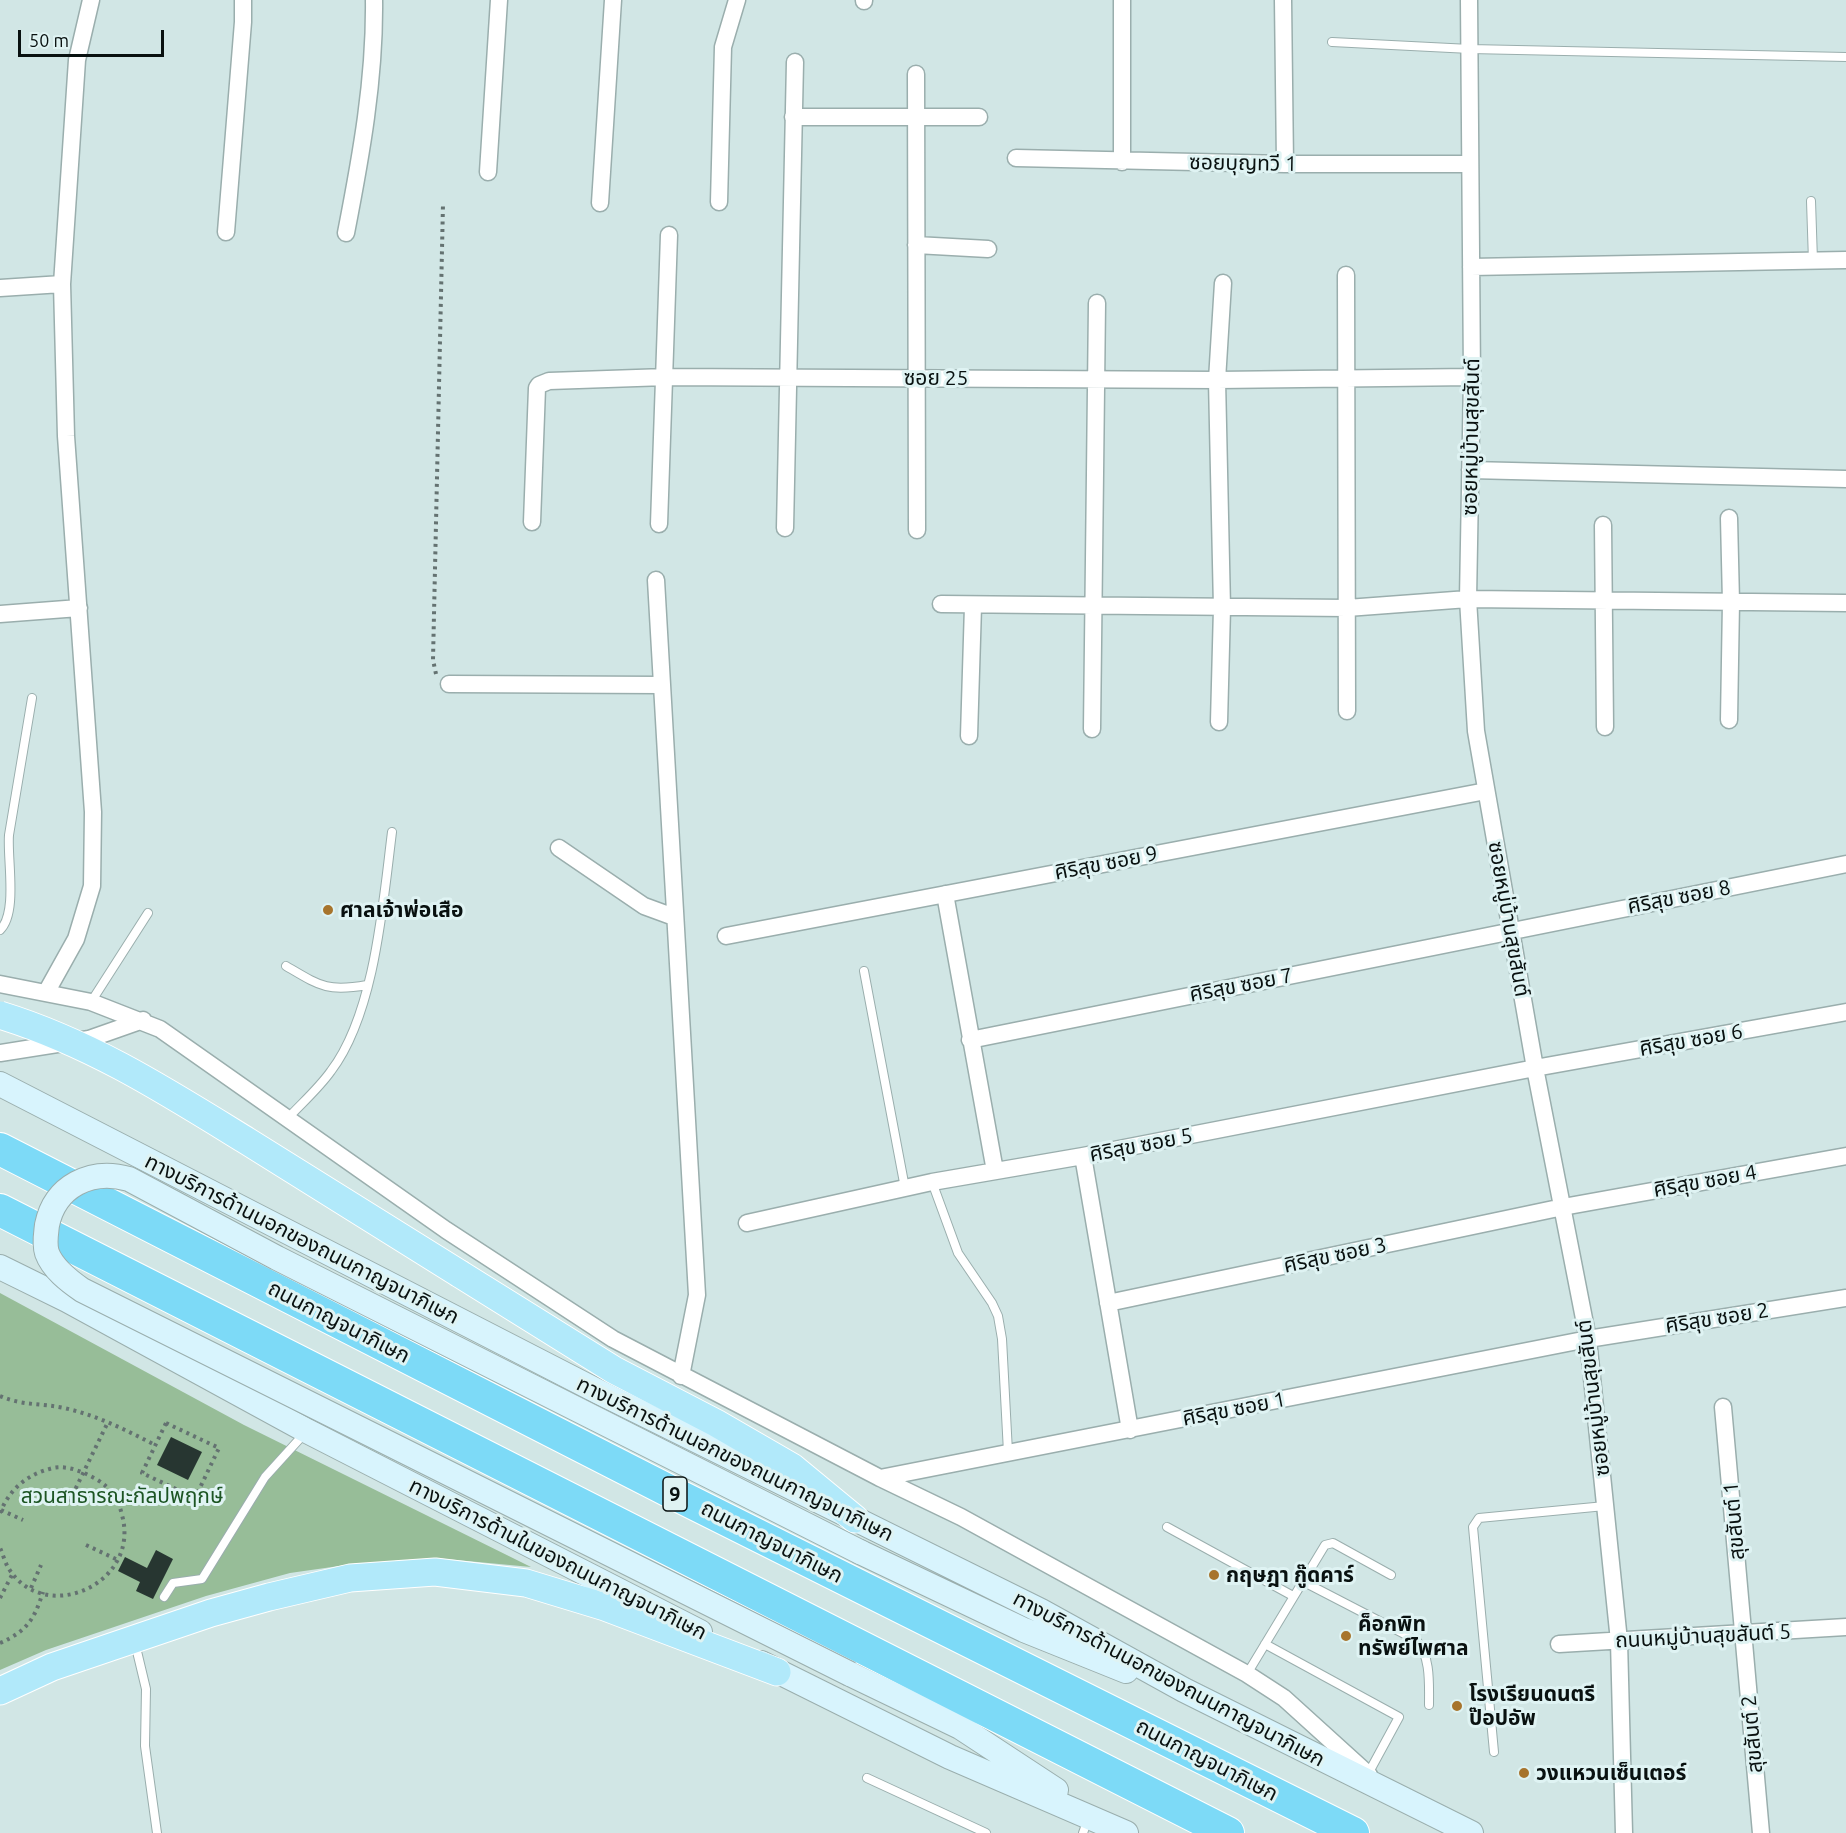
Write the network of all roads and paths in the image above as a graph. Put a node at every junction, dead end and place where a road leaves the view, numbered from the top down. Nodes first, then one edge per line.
1 (91, 0) edge
2 (243, 0) edge
3 (374, 0) edge
4 (499, 0) edge
5 (613, 0) edge
6 (737, 0) edge
7 (1122, 0) edge
8 (1283, 0) edge
9 (1469, 0) edge
10 (1332, 42) dead end
11 (1470, 49) junction
12 (1846, 57) edge
13 (795, 62) dead end
14 (916, 74) dead end
15 (793, 117) junction
16 (979, 117) dead end
17 (917, 119) junction
18 (1016, 158) dead end
19 (1122, 162) junction
20 (1285, 164) junction
21 (1470, 164) junction
22 (488, 172) dead end
23 (1811, 201) dead end
24 (719, 202) dead end
25 (600, 203) dead end
26 (443, 204) dead end
27 (226, 232) dead end
28 (346, 233) dead end
29 (669, 235) dead end
30 (916, 244) junction
31 (988, 249) dead end
32 (1846, 260) edge
33 (1813, 261) junction
34 (1471, 267) junction
35 (1346, 275) dead end
36 (1223, 283) dead end
37 (62, 284) junction
38 (0, 288) edge
39 (1097, 303) dead end
40 (666, 377) junction
41 (787, 377) junction
42 (1472, 377) junction
43 (915, 378) junction
44 (1095, 378) junction
45 (1346, 378) junction
46 (1217, 380) junction
47 (1470, 470) junction
48 (1846, 479) edge
49 (1729, 518) dead end
50 (532, 522) dead end
51 (659, 524) dead end
52 (1603, 525) dead end
53 (785, 528) dead end
54 (917, 530) dead end
55 (656, 580) dead end
56 (1468, 599) junction
57 (1605, 602) junction
58 (1731, 602) junction
59 (1846, 603) edge
60 (941, 604) dead end
61 (973, 606) junction
62 (1094, 606) junction
63 (79, 608) junction
64 (1222, 608) junction
65 (1347, 608) junction
66 (0, 614) edge
67 (448, 684) joint
68 (661, 685) junction
69 (32, 698) dead end
70 (1347, 711) dead end
71 (1729, 720) dead end
72 (1219, 722) dead end
73 (1605, 727) dead end
74 (1092, 729) dead end
75 (969, 736) dead end
76 (1485, 791) junction
77 (392, 832) dead end
78 (559, 848) dead end
79 (1846, 864) edge
80 (945, 894) junction
81 (148, 913) dead end
82 (674, 916) junction
83 (0, 930) edge
84 (1512, 931) junction
85 (726, 936) dead end
86 (286, 966) dead end
87 (864, 971) dead end
88 (0, 984) edge
89 (367, 985) junction
90 (47, 991) junction
91 (91, 1002) junction
92 (1846, 1012) edge
93 (0, 1015) edge
94 (143, 1020) junction
95 (970, 1040) junction
96 (0, 1053) edge
97 (1535, 1068) junction
98 (0, 1084) edge
99 (288, 1118) junction
100 (0, 1149) edge
101 (1083, 1156) junction
102 (1846, 1156) edge
103 (995, 1171) junction
104 (932, 1182) junction
105 (905, 1188) junction
106 (1563, 1207) junction
107 (0, 1210) edge
108 (747, 1222) dead end
109 (0, 1267) edge
110 (1846, 1298) edge
111 (1108, 1303) junction
112 (1588, 1339) junction
113 (681, 1376) junction
114 (0, 1396) edge
115 (1724, 1407) dead end
116 (108, 1422) junction
117 (1130, 1430) junction
118 (307, 1431) junction
119 (155, 1445) junction
120 (1008, 1452) junction
121 (83, 1472) junction
122 (880, 1478) junction
123 (69, 1502) dead end
124 (1605, 1506) junction
125 (0, 1511) edge
126 (855, 1519) junction
127 (23, 1520) dead end
128 (1167, 1527) dead end
129 (86, 1545) dead end
130 (0, 1548) edge
131 (2, 1556) edge
132 (118, 1560) junction
133 (41, 1566) dead end
134 (13, 1574) junction
135 (1391, 1575) dead end
136 (1302, 1581) junction
137 (31, 1588) junction
138 (43, 1592) junction
139 (1293, 1596) junction
140 (164, 1597) dead end
141 (0, 1598) edge
142 (1846, 1627) edge
143 (1744, 1634) junction
144 (134, 1639) junction
145 (1619, 1641) junction
146 (0, 1643) edge
147 (1265, 1644) junction
148 (1560, 1644) dead end
149 (777, 1672) junction
150 (1247, 1674) junction
151 (1184, 1690) junction
152 (0, 1691) edge
153 (1429, 1705) dead end
154 (1494, 1752) dead end
155 (1368, 1774) junction
156 (867, 1778) dead end
157 (1395, 1797) junction
158 (1101, 1826) edge
159 (157, 1833) edge
160 (986, 1833) edge
161 (1228, 1833) edge
162 (1353, 1833) edge
163 (1471, 1833) edge
164 (1624, 1833) edge
165 (1761, 1833) edge

1 - 37 street
2 - 27 street
3 - 28 street
4 - 22 street
5 - 25 street
6 - 24 street
7 - 19 street
8 - 20 street
9 - 11 street, ซอยหมู่บ้านสุขสันต์
10 - 11 lane
11 - 12 lane
11 - 21 street, ซอยหมู่บ้านสุขสันต์
13 - 15 street
14 - 17 street
15 - 17 street
15 - 41 street
16 - 17 street
17 - 30 street
18 - 19 street, ซอยบุญทวี 1
19 - 20 street, ซอยบุญทวี 1
20 - 21 street, ซอยบุญทวี 1
21 - 34 street, ซอยหมู่บ้านสุขสันต์
23 - 33 lane
26 - 67 path
29 - 40 street
30 - 31 street
30 - 43 street
32 - 33 street
33 - 34 street
34 - 42 street, ซอยหมู่บ้านสุขสันต์
35 - 45 street
36 - 46 street
37 - 38 street
37 - 63 street
39 - 44 street
40 - 41 street, ซอย 25
40 - 50 street, ซอย 25
40 - 51 street
41 - 43 street, ซอย 25
41 - 53 street
42 - 45 street, ซอย 25
42 - 47 street, ซอยหมู่บ้านสุขสันต์
43 - 44 street, ซอย 25
43 - 54 street
44 - 46 street, ซอย 25
44 - 62 street
45 - 46 street, ซอย 25
45 - 65 street
46 - 64 street
47 - 48 street
47 - 56 street, ซอยหมู่บ้านสุขสันต์
49 - 58 street
52 - 57 street
55 - 68 street
56 - 57 street
56 - 65 street
56 - 76 street, ซอยหมู่บ้านสุขสันต์
57 - 58 street
57 - 73 street
58 - 59 street
58 - 71 street
60 - 61 street
61 - 62 street
61 - 75 street
62 - 64 street
62 - 74 street
63 - 66 street
63 - 90 street
64 - 65 street
64 - 72 street
65 - 70 street
67 - 68 street
68 - 82 street
69 - 83 lane
76 - 80 street, ศิริสุข ซอย 9
76 - 84 street, ซอยหมู่บ้านสุขสันต์
77 - 89 lane
78 - 82 street
79 - 84 street, ศิริสุข ซอย 8
80 - 85 street, ศิริสุข ซอย 9
80 - 95 street
81 - 91 lane
82 - 113 street
84 - 95 street, ศิริสุข ซอย 7
84 - 97 street, ซอยหมู่บ้านสุขสันต์
86 - 89 lane
87 - 105 lane
88 - 90 street
89 - 99 lane
90 - 91 street
91 - 94 street
92 - 97 street, ศิริสุข ซอย 6
93 - 126 main road, bridge
94 - 96 street
94 - 99 street
95 - 103 street
97 - 101 street, ศิริสุข ซอย 5
97 - 106 street, ซอยหมู่บ้านสุขสันต์
98 - 126 main road, ทางบริการด้านนอกของถนนกาญจนาภิเษก
99 - 113 street
100 - 162 highway, ถนนกาญจนาภิเษก / 9
101 - 103 street, ศิริสุข ซอย 5
101 - 111 street
102 - 106 street, ศิริสุข ซอย 4
103 - 104 street, ศิริสุข ซอย 5
104 - 105 street, ศิริสุข ซอย 5
104 - 120 lane
105 - 108 street, ศิริสุข ซอย 5
106 - 111 street, ศิริสุข ซอย 3
106 - 112 street, ซอยหมู่บ้านสุขสันต์
107 - 161 highway, 9
109 - 118 main road, ทางบริการด้านในของถนนกาญจนาภิเษก
110 - 112 street, ศิริสุข ซอย 2
111 - 117 street
112 - 117 street, ศิริสุข ซอย 1
112 - 124 street, ซอยหมู่บ้านสุขสันต์
113 - 122 street
114 - 116 path
115 - 143 street, สุขสันต์ 1
116 - 119 path
116 - 121 path
117 - 120 street, ศิริสุข ซอย 1
118 - 140 lane
118 - 149 main road, ทางบริการด้านในของถนนกาญจนาภิเษก
119 - 119 path
120 - 122 street, ศิริสุข ซอย 1
121 - 123 path
121 - 125 path
121 - 132 path
122 - 150 street
124 - 145 street, ซอยหมู่บ้านสุขสันต์
124 - 154 lane
125 - 127 path
126 - 151 main road, ทางบริการด้านนอกของถนนกาญจนาภิเษก
128 - 139 lane
129 - 132 path
130 - 131 path
131 - 134 path
132 - 138 path
133 - 137 path
134 - 137 path
134 - 141 path
135 - 136 lane
136 - 139 lane
136 - 153 lane
137 - 138 path
138 - 146 path
139 - 147 lane
142 - 143 street, ถนนหมู่บ้านสุขสันต์ 5
143 - 145 street, ถนนหมู่บ้านสุขสันต์ 5
143 - 165 street, สุขสันต์ 2
144 - 149 main road
144 - 152 main road
144 - 159 lane
145 - 148 street, ถนนหมู่บ้านสุขสันต์ 5
145 - 164 street, ซอยหมู่บ้านสุขสันต์
147 - 150 lane
147 - 155 lane
149 - 158 main road, ทางบริการด้านในของถนนกาญจนาภิเษก
150 - 155 street
151 - 157 main road, ทางบริการด้านนอกของถนนกาญจนาภิเษก
151 - 158 main road, bridge
155 - 157 street
156 - 160 lane
157 - 163 main road, ทางบริการด้านนอกของถนนกาญจนาภิเษก

